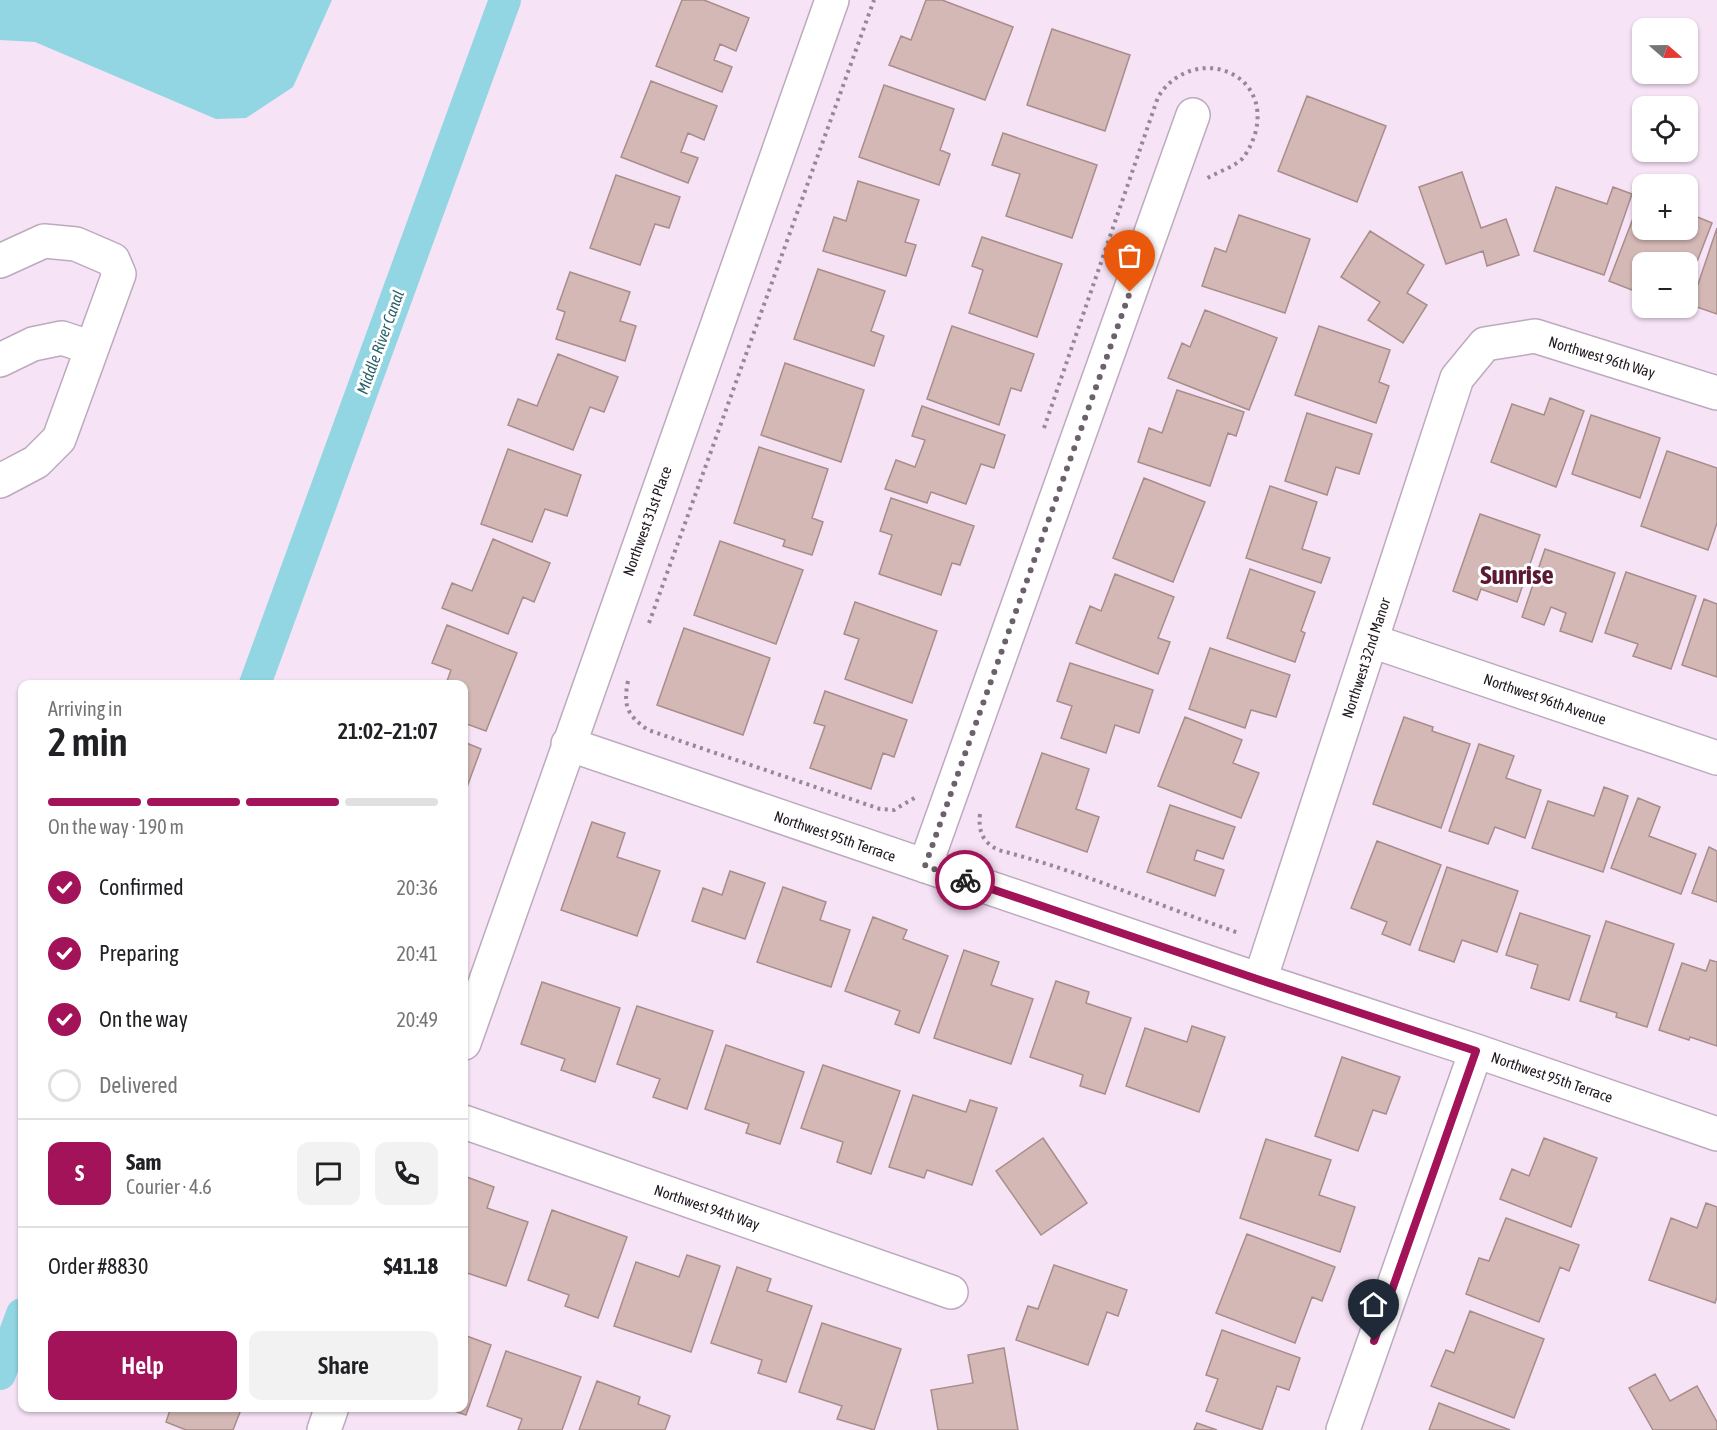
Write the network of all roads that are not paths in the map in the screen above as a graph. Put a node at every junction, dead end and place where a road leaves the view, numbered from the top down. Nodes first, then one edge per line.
1 (832, 0) edge
2 (1193, 115) dead end
3 (0, 261) edge
4 (1485, 344) joint
5 (92, 348) junction
6 (0, 360) edge
7 (1717, 393) edge
8 (0, 481) edge
9 (1372, 640) junction
10 (568, 744) junction
11 (1717, 758) edge
12 (925, 866) junction
13 (1260, 980) junction
14 (468, 1032) edge
15 (1476, 1051) junction
16 (468, 1123) edge
17 (1717, 1134) edge
18 (951, 1292) dead end
19 (330, 1412) edge
20 (324, 1430) edge
21 (1343, 1430) edge

1 - 10 street, Northwest 31st Place
2 - 12 street
3 - 5 street
4 - 7 street, Northwest 96th Way
4 - 9 street, Northwest 32nd Manor
5 - 6 street
5 - 8 street
9 - 11 street, Northwest 96th Avenue
9 - 13 street, Northwest 32nd Manor
10 - 12 street, Northwest 95th Terrace
10 - 14 street, Northwest 31st Place
12 - 13 street, Northwest 95th Terrace
13 - 15 street, Northwest 95th Terrace
15 - 17 street, Northwest 95th Terrace
15 - 21 street
16 - 18 street, Northwest 94th Way
19 - 20 street

